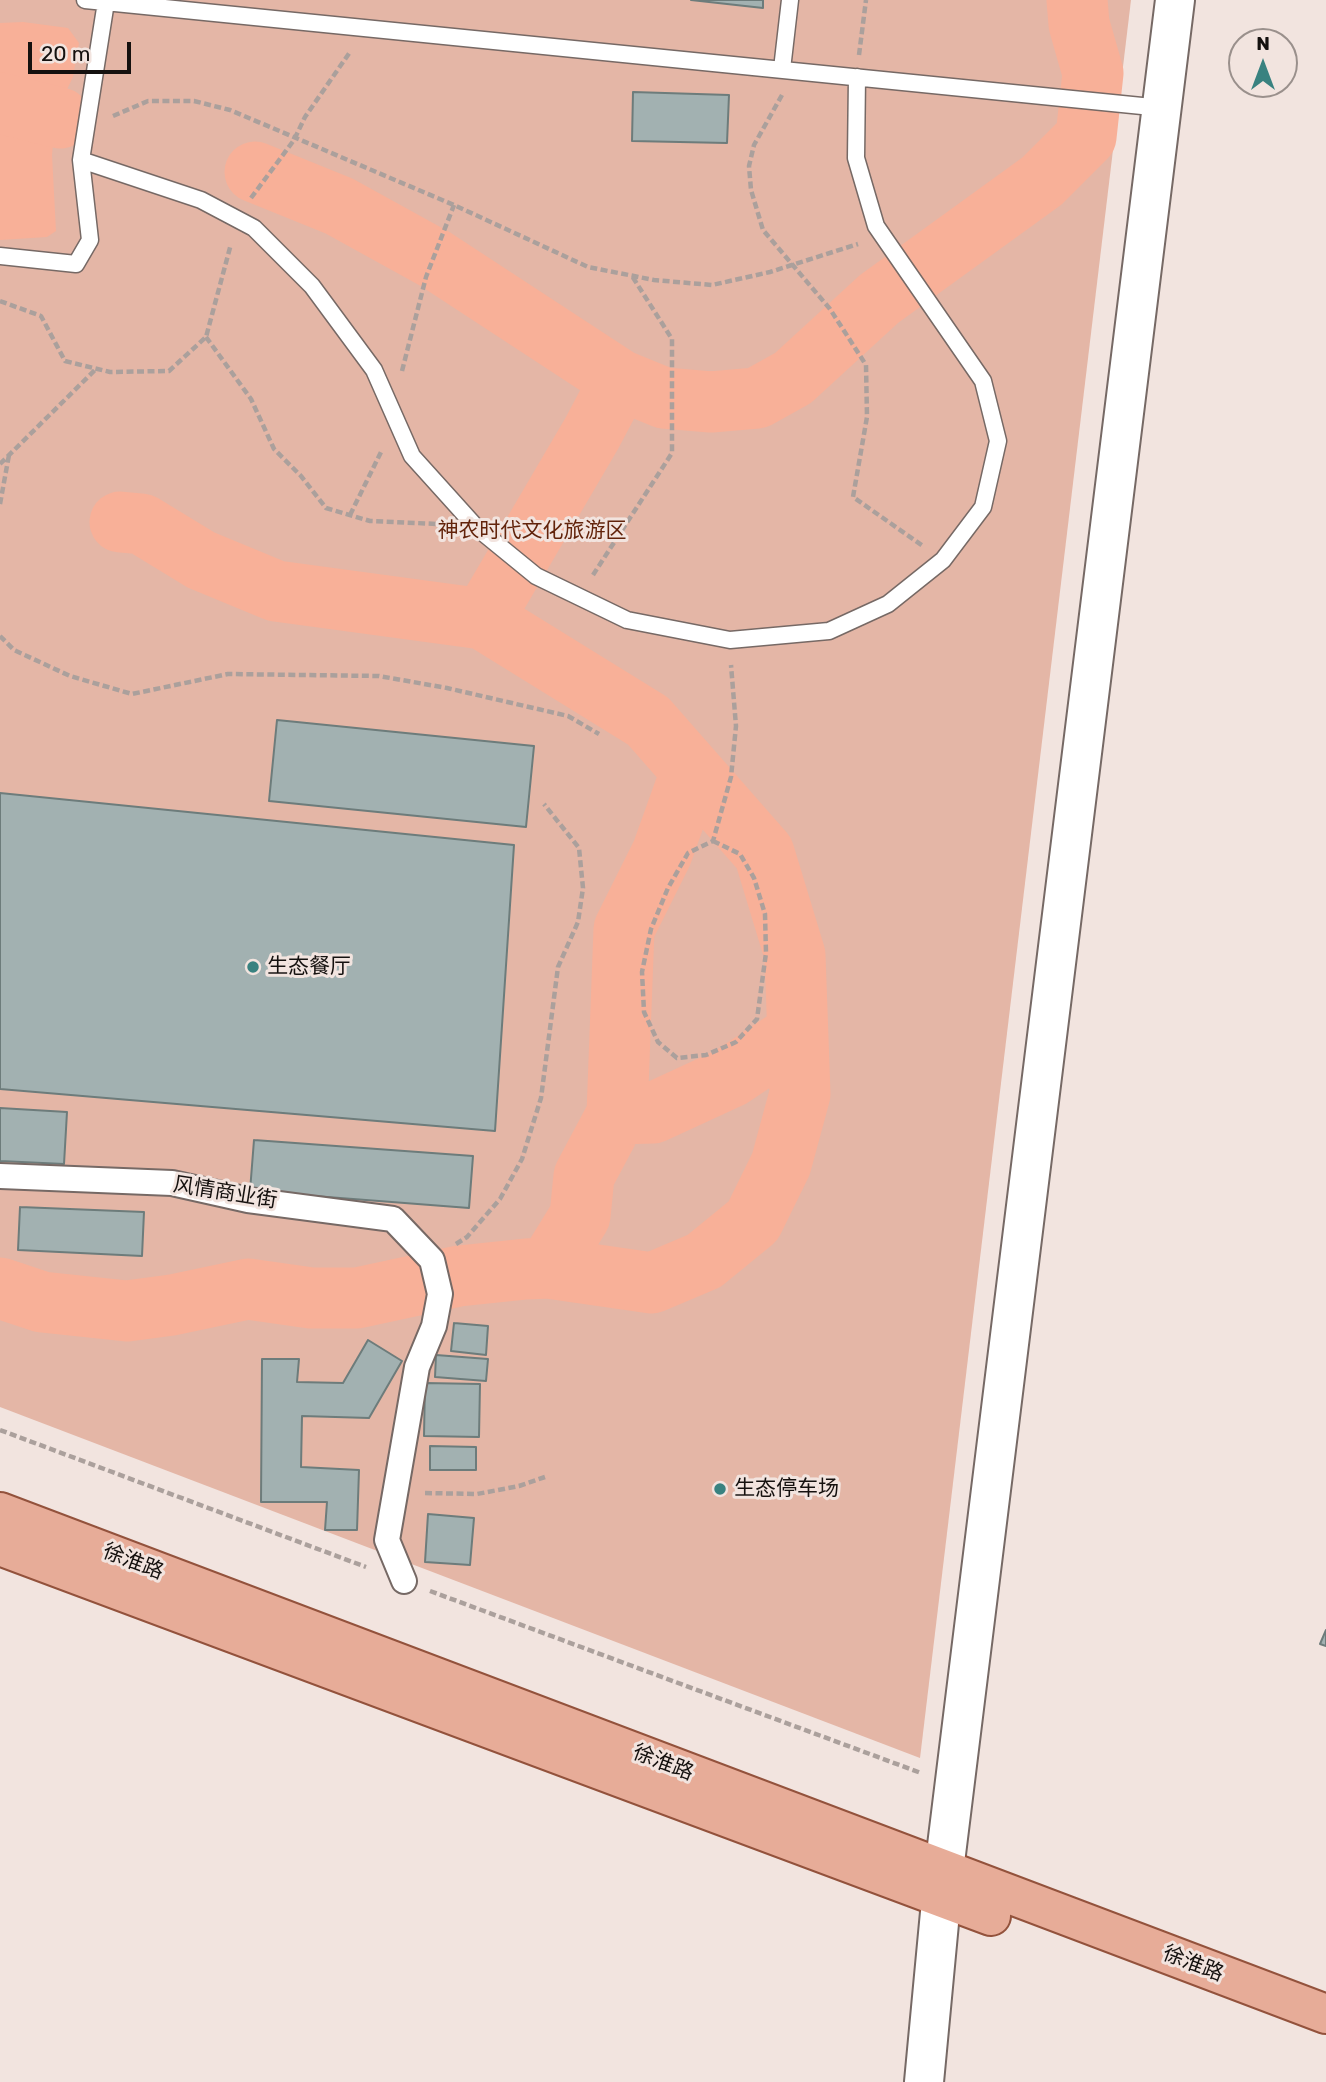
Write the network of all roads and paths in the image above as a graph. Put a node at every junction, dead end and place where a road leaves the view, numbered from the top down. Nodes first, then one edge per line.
1 (85, 0) edge
2 (790, 0) edge
3 (866, 0) edge
4 (1175, 0) edge
5 (106, 2) junction
6 (366, 28) junction
7 (782, 69) junction
8 (857, 77) junction
9 (1161, 107) junction
10 (87, 128) junction
11 (294, 139) junction
12 (81, 160) junction
13 (454, 205) junction
14 (239, 220) junction
15 (877, 227) junction
16 (0, 256) edge
17 (792, 265) junction
18 (632, 276) junction
19 (0, 301) edge
20 (206, 337) junction
21 (97, 369) junction
22 (394, 415) junction
23 (10, 454) junction
24 (0, 464) edge
25 (0, 504) edge
26 (462, 511) junction
27 (350, 516) junction
28 (943, 560) junction
29 (579, 596) junction
30 (0, 636) edge
31 (730, 640) junction
32 (599, 734) dead end
33 (544, 804) dead end
34 (713, 841) junction
35 (0, 1176) edge
36 (432, 1260) junction
37 (0, 1430) edge
38 (545, 1476) dead end
39 (397, 1491) junction
40 (0, 1512) edge
41 (0, 1546) edge
42 (404, 1581) junction
43 (955, 1785) junction
44 (943, 1884) junction
45 (1326, 2014) edge
46 (1326, 2041) edge
47 (924, 2082) edge

1 - 5 lane
2 - 7 lane
3 - 8 path
4 - 9 street
5 - 6 lane
5 - 10 lane
6 - 7 lane
6 - 11 path
7 - 8 lane
7 - 17 path
8 - 9 lane
8 - 15 lane
9 - 43 street
10 - 11 path
10 - 12 lane
11 - 13 path
11 - 14 path
12 - 14 lane
12 - 16 lane
13 - 18 path
13 - 22 path
14 - 20 path
14 - 22 lane
15 - 17 path
15 - 28 lane
17 - 18 path
17 - 28 path
18 - 29 path
19 - 21 path
20 - 21 path
20 - 27 path
21 - 23 path
22 - 26 lane
22 - 27 path
23 - 24 path
23 - 25 path
26 - 27 path
26 - 29 lane
28 - 31 lane
29 - 31 lane
30 - 32 path
31 - 34 path
33 - 36 path
34 - 34 path
35 - 36 street, 风情商业街
36 - 39 street
37 - 42 path
38 - 39 path
39 - 42 street
40 - 44 main road, 徐淮路
41 - 44 main road, 徐淮路
42 - 43 path
43 - 44 street
44 - 45 main road, 徐淮路
44 - 46 main road, 徐淮路
44 - 47 street

